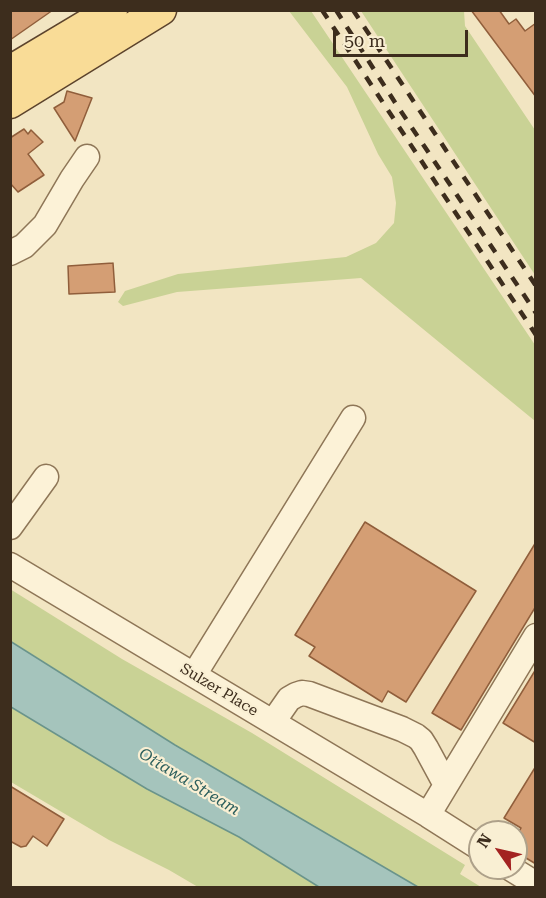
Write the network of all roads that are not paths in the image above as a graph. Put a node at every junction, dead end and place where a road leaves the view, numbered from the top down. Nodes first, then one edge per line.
1 (112, 10) edge
2 (161, 10) edge
3 (10, 71) edge
4 (10, 103) edge
5 (87, 157) dead end
6 (10, 253) edge
7 (353, 418) dead end
8 (46, 477) dead end
9 (10, 526) edge
10 (10, 565) edge
11 (536, 636) edge
12 (194, 675) junction
13 (273, 722) junction
14 (446, 785) junction
15 (428, 815) junction
16 (468, 840) edge

1 - 3 main road
2 - 4 main road
5 - 6 lane
7 - 12 lane
8 - 9 lane
10 - 12 lane, Sulzer Place
11 - 14 lane
12 - 13 lane, Sulzer Place
13 - 14 lane
13 - 15 lane, Sulzer Place
14 - 15 lane
15 - 16 lane, Sulzer Place

